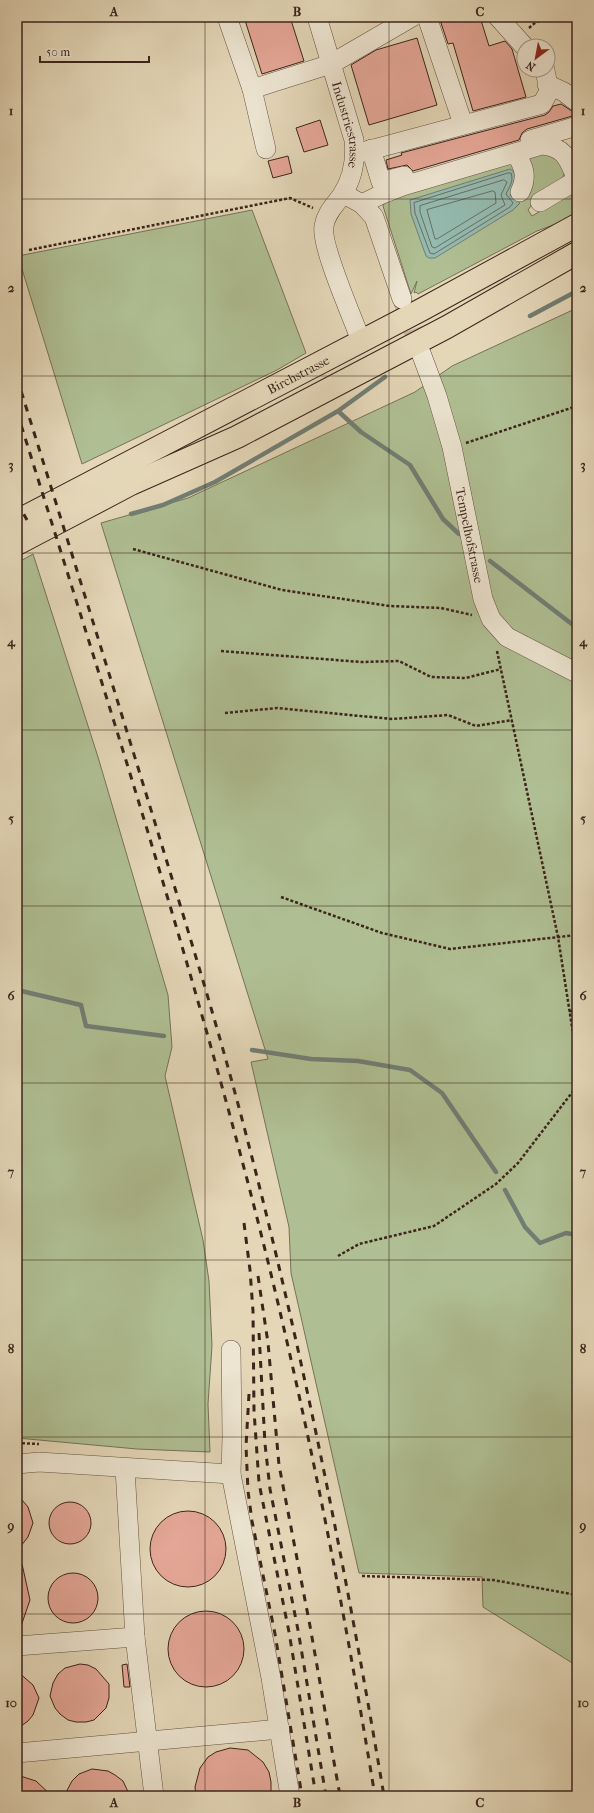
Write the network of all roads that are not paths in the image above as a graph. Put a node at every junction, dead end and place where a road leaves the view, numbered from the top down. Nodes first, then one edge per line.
1 (228, 17) edge
2 (317, 17) edge
3 (412, 17) edge
4 (427, 17) edge
5 (498, 17) edge
6 (525, 38) edge
7 (331, 64) junction
8 (546, 78) edge
9 (547, 78) edge
10 (252, 89) junction
11 (577, 102) edge
12 (463, 124) junction
13 (577, 126) edge
14 (266, 149) dead end
15 (363, 151) junction
16 (515, 152) junction
17 (520, 192) dead end
18 (343, 193) junction
19 (540, 202) dead end
20 (362, 204) junction
21 (577, 225) edge
22 (577, 253) edge
23 (402, 299) tunnel mouth
24 (361, 341) junction
25 (421, 353) tunnel mouth
26 (374, 365) junction
27 (17, 521) edge
28 (17, 544) edge
29 (577, 673) edge
30 (231, 1350) dead end
31 (17, 1464) edge
32 (125, 1469) junction
33 (231, 1474) junction
34 (135, 1637) junction
35 (17, 1646) edge
36 (280, 1728) junction
37 (148, 1740) junction
38 (17, 1753) edge
39 (154, 1796) edge
40 (290, 1796) edge

1 - 10 street
2 - 7 street, Industriestrasse
3 - 7 street
4 - 12 street
5 - 6 street
7 - 10 street
7 - 15 street, Industriestrasse
8 - 12 street
9 - 11 street
10 - 14 street
12 - 15 street
13 - 15 street
15 - 18 street, Industriestrasse
16 - 17 street
16 - 19 street
16 - 20 street
18 - 20 street
18 - 24 street, Industriestrasse
20 - 23 street
21 - 24 main road, Birchstrasse
22 - 26 main road
24 - 26 main road
24 - 27 main road, Birchstrasse
25 - 29 street, Tempelhofstrasse
26 - 28 main road
30 - 33 street
31 - 32 street
32 - 33 street
32 - 34 street
33 - 36 street
34 - 35 street
34 - 37 street
36 - 37 street
36 - 40 street
37 - 38 street
37 - 39 street

